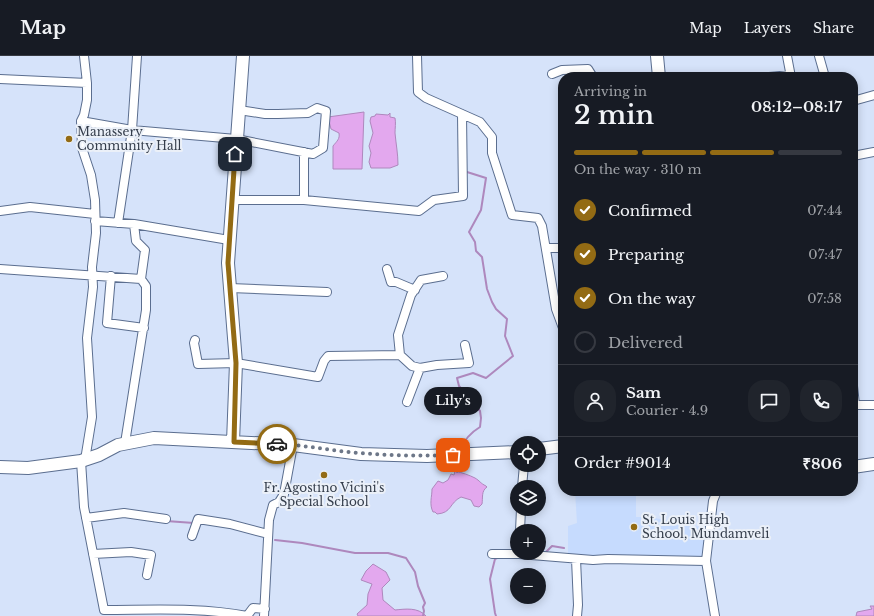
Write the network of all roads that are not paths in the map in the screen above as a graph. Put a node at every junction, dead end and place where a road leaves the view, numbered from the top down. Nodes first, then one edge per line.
1 (84, 56) edge
2 (137, 56) edge
3 (243, 56) edge
4 (417, 56) edge
5 (657, 56) edge
6 (787, 56) edge
7 (819, 56) edge
8 (590, 72) edge
9 (659, 72) edge
10 (790, 72) edge
11 (824, 72) edge
12 (552, 74) dead end
13 (0, 79) edge
14 (87, 83) junction
15 (874, 95) edge
16 (858, 100) edge
17 (239, 110) junction
18 (462, 114) junction
19 (81, 121) junction
20 (132, 130) junction
21 (236, 140) junction
22 (304, 152) junction
23 (874, 152) edge
24 (858, 155) edge
25 (232, 200) junction
26 (304, 200) junction
27 (0, 211) edge
28 (95, 218) junction
29 (118, 223) junction
30 (134, 224) junction
31 (229, 240) junction
32 (546, 248) junction
33 (558, 248) edge
34 (0, 269) edge
35 (387, 269) dead end
36 (93, 275) junction
37 (111, 276) junction
38 (443, 276) dead end
39 (141, 279) junction
40 (230, 288) junction
41 (415, 290) junction
42 (327, 292) dead end
43 (558, 314) edge
44 (144, 328) junction
45 (195, 340) dead end
46 (465, 345) dead end
47 (400, 354) junction
48 (236, 363) junction
49 (420, 368) junction
50 (407, 402) dead end
51 (874, 405) edge
52 (858, 406) edge
53 (234, 442) junction
54 (126, 444) junction
55 (293, 445) junction
56 (558, 447) edge
57 (546, 448) edge
58 (510, 452) edge
59 (83, 461) junction
60 (874, 464) edge
61 (858, 466) edge
62 (0, 467) edge
63 (714, 496) edge
64 (86, 518) junction
65 (166, 519) dead end
66 (268, 534) junction
67 (192, 536) dead end
68 (93, 554) junction
69 (492, 554) dead end
70 (510, 554) edge
71 (546, 556) edge
72 (576, 558) junction
73 (706, 561) junction
74 (147, 575) dead end
75 (104, 613) edge
76 (265, 613) edge
77 (247, 616) edge
78 (577, 616) edge
79 (715, 616) edge

1 - 14 street
2 - 20 street
3 - 17 main road
4 - 18 street
5 - 9 main road
6 - 10 street
7 - 11 street
8 - 12 street
13 - 14 street
14 - 19 street
15 - 16 street
17 - 21 main road
17 - 22 street
18 - 26 street
18 - 32 street
19 - 20 street
19 - 28 street
20 - 21 street
20 - 29 street
21 - 22 street
21 - 25 main road
22 - 26 street
23 - 24 street
25 - 26 street
25 - 31 main road
27 - 28 street
28 - 29 street
28 - 36 street
29 - 30 street
30 - 31 street
30 - 39 street
31 - 40 main road
32 - 33 street
32 - 43 street
34 - 36 street
35 - 41 street
36 - 37 street
36 - 59 street
37 - 39 street
37 - 44 street
38 - 41 street
39 - 44 street
40 - 42 street
40 - 48 main road
41 - 47 street
44 - 54 street
45 - 48 street
46 - 49 street
47 - 48 street
47 - 49 street
48 - 53 main road
49 - 50 street
51 - 52 street
53 - 54 main road
53 - 55 main road
54 - 59 main road
55 - 58 main road
55 - 66 street
56 - 57 main road
59 - 62 main road
59 - 64 street
60 - 61 main road
63 - 73 street
64 - 65 street
64 - 68 street
66 - 67 street
66 - 76 street
68 - 74 street
68 - 75 street
69 - 70 street
71 - 72 street
72 - 73 street
72 - 78 street
73 - 79 street
75 - 77 street
76 - 77 street

